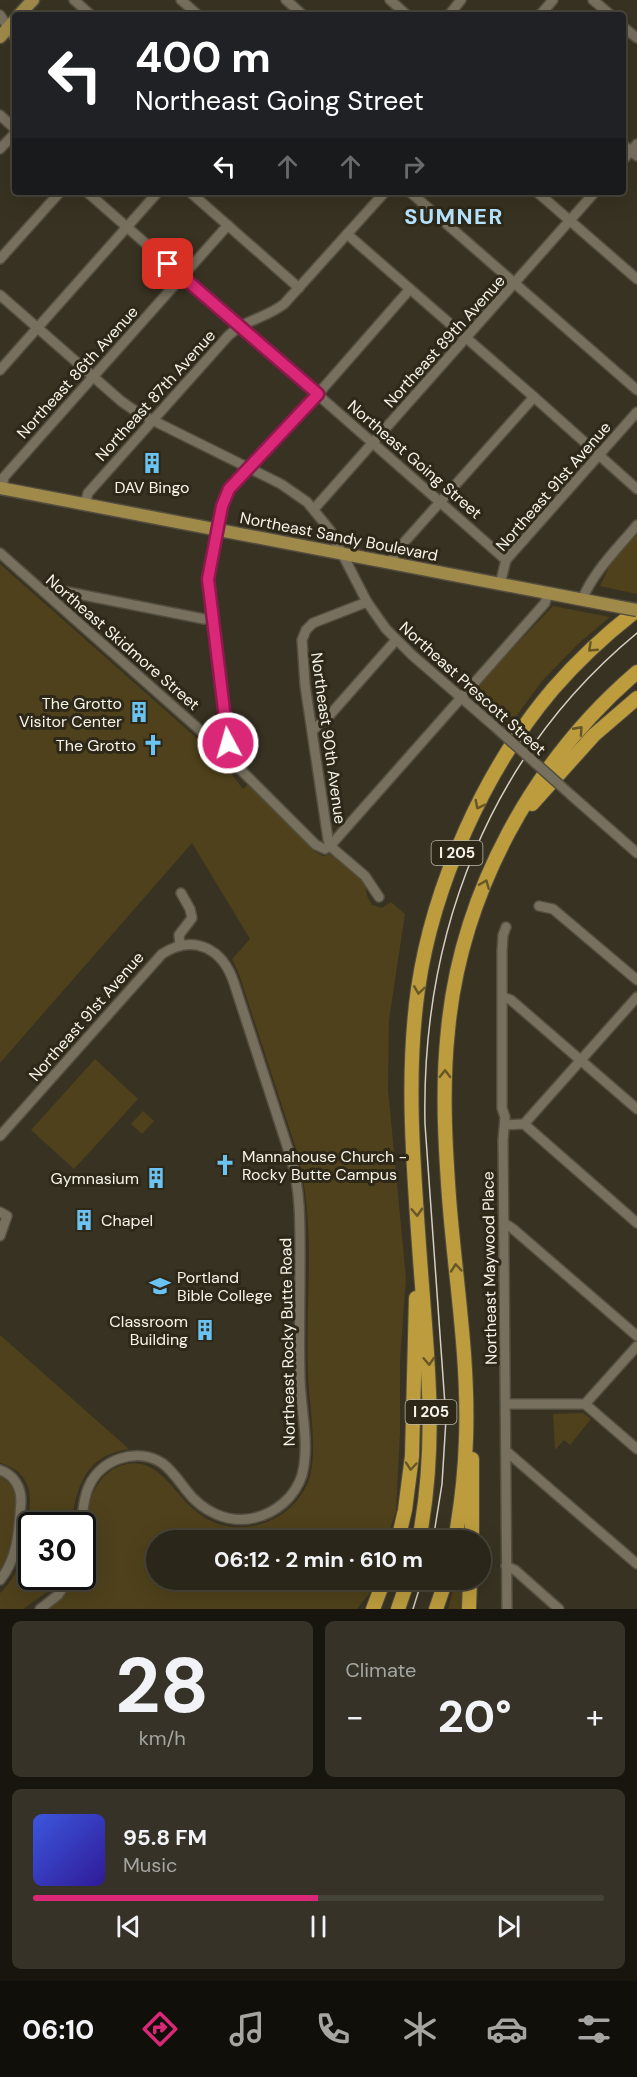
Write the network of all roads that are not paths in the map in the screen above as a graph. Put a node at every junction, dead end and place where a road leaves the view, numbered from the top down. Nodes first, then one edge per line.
1 (33, 0) edge
2 (74, 0) edge
3 (181, 0) edge
4 (286, 0) edge
5 (390, 0) edge
6 (462, 0) edge
7 (553, 0) edge
8 (594, 0) edge
9 (23, 12) edge
10 (88, 12) edge
11 (195, 12) edge
12 (300, 12) edge
13 (404, 12) edge
14 (452, 12) edge
15 (543, 12) edge
16 (607, 12) edge
17 (0, 15) edge
18 (10, 31) edge
19 (0, 115) edge
20 (12, 128) edge
21 (12, 135) edge
22 (0, 149) edge
23 (57, 195) edge
24 (90, 195) edge
25 (155, 195) edge
26 (193, 195) edge
27 (382, 195) edge
28 (413, 195) edge
29 (540, 195) edge
30 (592, 195) edge
31 (570, 221) junction
32 (228, 225) junction
33 (127, 227) junction
34 (347, 234) junction
35 (0, 259) edge
36 (182, 276) junction
37 (637, 279) edge
38 (515, 284) junction
39 (299, 288) junction
40 (410, 289) junction
41 (0, 295) edge
42 (239, 326) junction
43 (38, 328) junction
44 (467, 338) junction
45 (0, 370) edge
46 (93, 376) junction
47 (637, 390) edge
48 (318, 394) junction
49 (534, 397) junction
50 (637, 412) edge
51 (152, 421) junction
52 (373, 443) junction
53 (599, 455) junction
54 (250, 469) junction
55 (1, 488) edge
56 (637, 489) edge
57 (440, 502) junction
58 (85, 504) junction
59 (314, 509) junction
60 (637, 525) edge
61 (217, 530) junction
62 (0, 554) edge
63 (343, 554) junction
64 (506, 560) junction
65 (390, 563) junction
66 (500, 584) junction
67 (44, 592) junction
68 (548, 593) junction
69 (582, 600) junction
70 (368, 602) junction
71 (637, 610) edge
72 (212, 618) junction
73 (396, 640) junction
74 (637, 672) edge
75 (637, 698) edge
76 (461, 699) junction
77 (313, 730) junction
78 (223, 751) junction
79 (520, 812) junction
80 (330, 846) junction
81 (637, 853) edge
82 (181, 893) dead end
83 (379, 897) dead end
84 (539, 906) dead end
85 (506, 927) dead end
86 (180, 945) junction
87 (637, 980) edge
88 (503, 997) junction
89 (637, 997) edge
90 (581, 1060) junction
91 (637, 1109) edge
92 (524, 1124) junction
93 (505, 1125) junction
94 (0, 1136) edge
95 (3, 1214) edge
96 (637, 1222) edge
97 (504, 1223) junction
98 (0, 1236) edge
99 (422, 1282) junction
100 (637, 1336) edge
101 (637, 1346) edge
102 (506, 1404) junction
103 (585, 1404) junction
104 (466, 1439) junction
105 (637, 1449) edge
106 (506, 1451) junction
107 (0, 1470) edge
108 (83, 1512) edge
109 (400, 1530) edge
110 (421, 1530) edge
111 (456, 1530) edge
112 (472, 1530) edge
113 (637, 1564) edge
114 (506, 1566) junction
115 (0, 1580) edge
116 (60, 1590) edge
117 (381, 1590) edge
118 (405, 1590) edge
119 (443, 1590) edge
120 (470, 1590) edge
121 (40, 1609) edge
122 (374, 1609) edge
123 (398, 1609) edge
124 (436, 1609) edge
125 (469, 1609) edge
126 (507, 1609) edge
127 (559, 1609) edge

1 - 9 main road
2 - 10 street
3 - 11 street
4 - 12 street
5 - 13 street
6 - 14 street
7 - 15 street
8 - 16 street
17 - 18 street
19 - 20 street
21 - 22 street
23 - 35 street
24 - 33 street, Northeast Going Street
25 - 33 street
26 - 32 street
27 - 34 street, Northeast 87th Avenue
28 - 38 street
29 - 31 street
30 - 31 street, Northeast 89th Avenue
31 - 37 street
31 - 38 street, Northeast 89th Avenue
32 - 36 street, Northeast 86th Avenue
32 - 39 street
33 - 36 street, Northeast Going Street
33 - 43 street
34 - 39 street, Northeast 87th Avenue
34 - 40 street
36 - 42 street, Northeast Going Street
36 - 46 street, Northeast 86th Avenue
38 - 44 street, Northeast 89th Avenue
38 - 47 street
39 - 42 street, Northeast 87th Avenue
40 - 44 street
40 - 48 street
41 - 43 street, Northeast Prescott Street
42 - 48 street, Northeast Going Street
42 - 51 street, Northeast 87th Avenue
43 - 45 street
43 - 46 street, Northeast Prescott Street
44 - 49 street
44 - 52 street, Northeast 89th Avenue
46 - 51 street, Northeast Prescott Street
46 - 55 street, Northeast 86th Avenue
48 - 52 street, Northeast Going Street
48 - 54 street
49 - 53 street
49 - 57 street
50 - 53 street, Northeast 91st Avenue
51 - 54 street, Northeast Prescott Street
51 - 58 street, Northeast 87th Avenue
52 - 57 street, Northeast Going Street
52 - 59 street, Northeast 89th Avenue
53 - 56 street
53 - 64 street, Northeast 91st Avenue
54 - 59 street, Northeast Prescott Street
54 - 61 street
55 - 58 main road, Northeast Sandy Boulevard
57 - 64 street, Northeast Going Street
57 - 65 street
58 - 61 main road, Northeast Sandy Boulevard
59 - 63 street, Northeast Prescott Street
60 - 69 street
61 - 63 main road, Northeast Sandy Boulevard
61 - 72 street
62 - 67 street, Northeast Skidmore Street
63 - 65 main road, Northeast Sandy Boulevard
63 - 70 street, Northeast Prescott Street
64 - 66 street, Northeast 91st Avenue
65 - 66 main road, Northeast Sandy Boulevard
66 - 68 main road, Northeast Sandy Boulevard
67 - 72 street
67 - 78 street, Northeast Skidmore Street
68 - 69 main road, Northeast Sandy Boulevard
68 - 76 street
69 - 71 main road, Northeast Sandy Boulevard, bridge
70 - 73 street, Northeast Prescott Street
70 - 77 street, Northeast 90th Avenue
71 -> 99 highway, I 205
72 - 78 street
73 - 76 street, Northeast Prescott Street
73 - 77 street
79 -> 74 highway, I 205
75 - 79 highway
76 - 80 street
76 - 81 street, Northeast Prescott Street, bridge
77 - 80 street, Northeast 90th Avenue
78 - 80 street, Northeast Skidmore Street
104 -> 79 highway, I 205
80 - 83 street, Northeast Skidmore Street
82 - 86 street
84 - 87 street
85 - 88 street, Northeast Maywood Place
86 - 94 street, Northeast 91st Avenue
86 - 108 street, Northeast Rocky Butte Road
88 - 90 street
88 - 93 street, Northeast Maywood Place
89 - 90 street
90 - 91 street
90 - 92 street
92 - 93 street
92 - 96 street
93 - 97 street, Northeast Maywood Place
95 - 98 street
97 - 100 street
97 - 102 street, Northeast Maywood Place
99 -> 109 highway
99 -> 110 highway, I 205
101 - 103 street
102 - 103 street
102 - 106 street, Northeast Maywood Place
103 - 105 street
104 - 111 highway, I 205
104 - 112 highway
106 - 113 street
106 - 114 street, Northeast Maywood Place
107 - 115 street
114 - 126 street, Northeast Maywood Place
114 - 127 street
116 - 121 street
117 - 122 highway
118 - 123 highway
119 - 124 highway
120 - 125 highway

